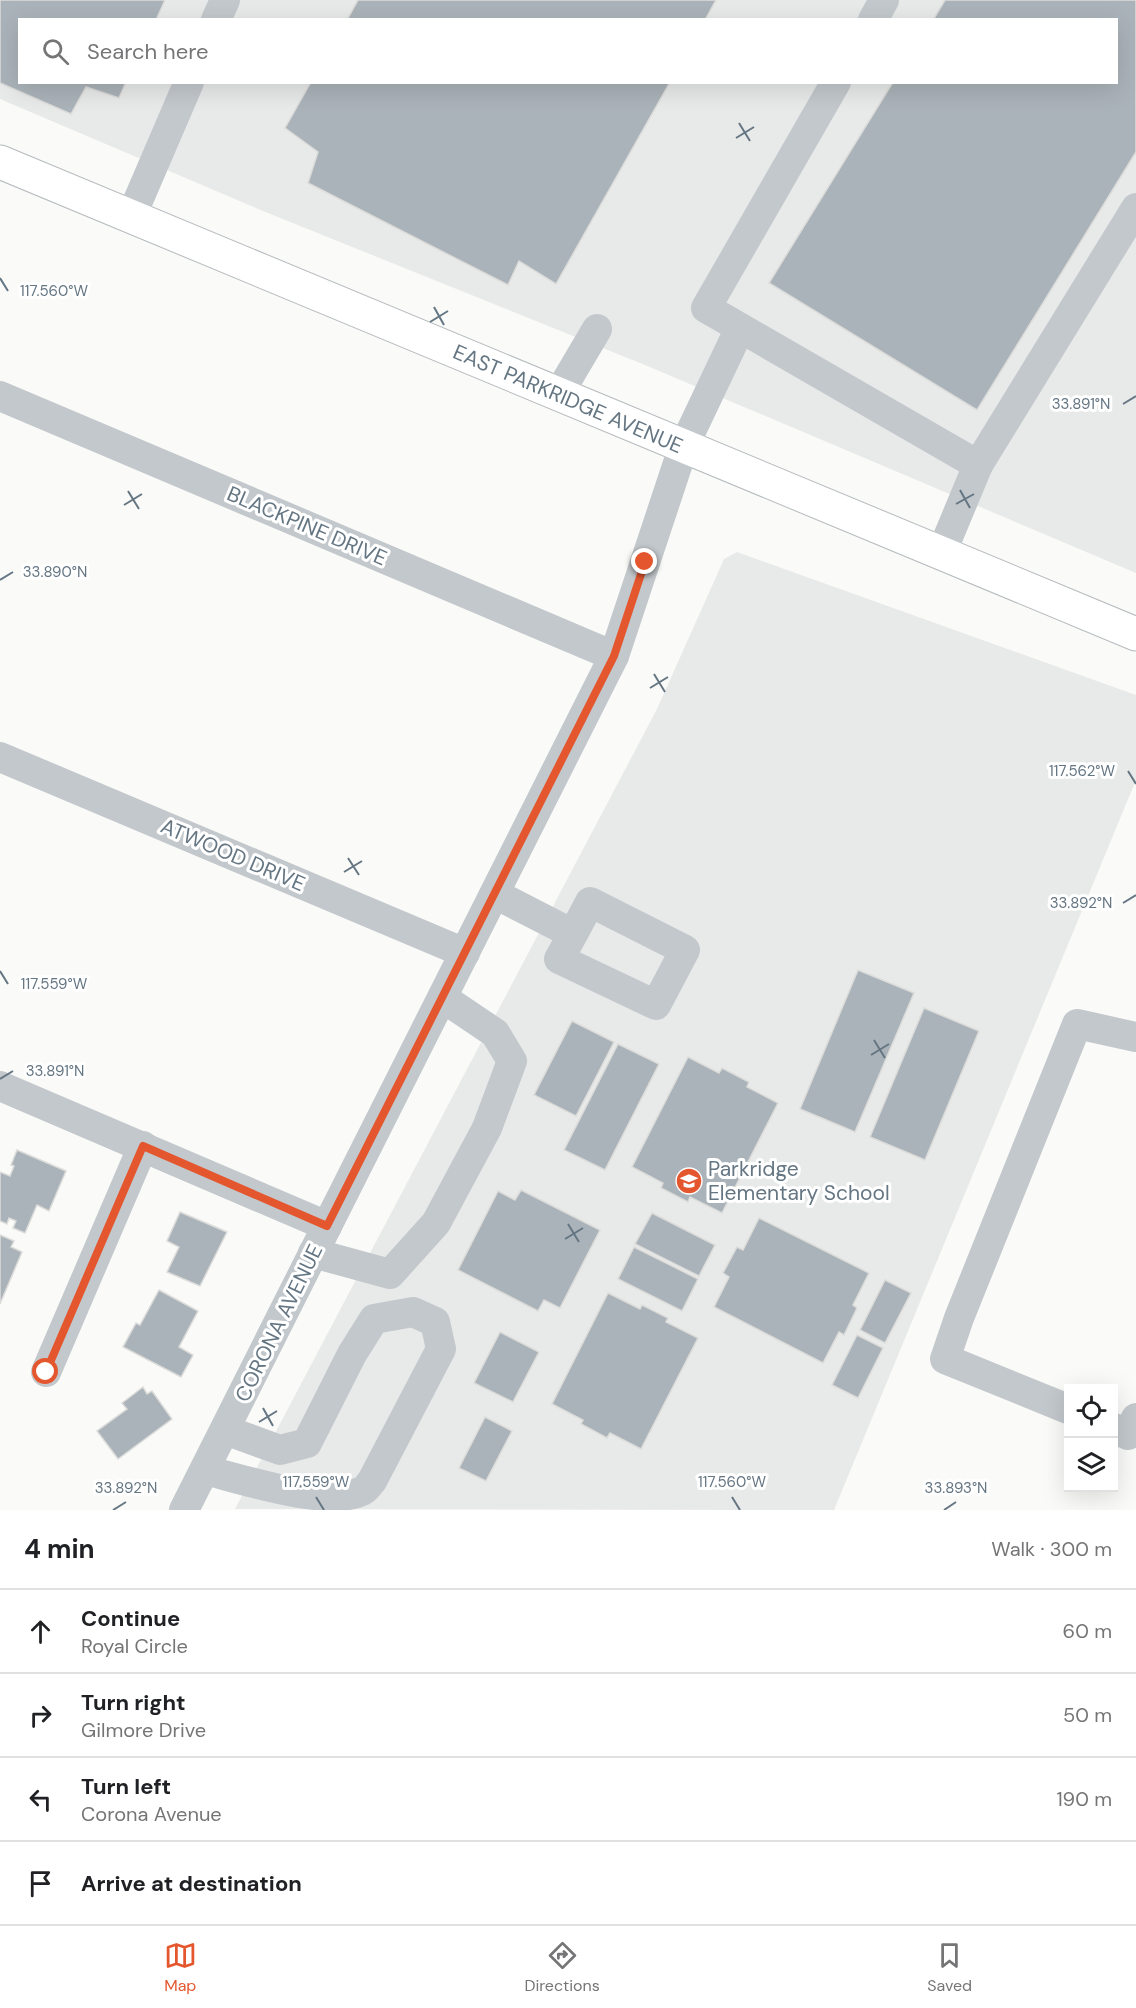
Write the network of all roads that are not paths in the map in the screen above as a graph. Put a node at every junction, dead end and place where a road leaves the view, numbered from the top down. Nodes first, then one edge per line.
1 (225, 0) edge
2 (884, 0) edge
3 (217, 18) edge
4 (874, 18) edge
5 (188, 84) edge
6 (835, 84) edge
7 (0, 162) edge
8 (1136, 208) edge
9 (130, 217) junction
10 (740, 328) junction
11 (597, 329) dead end
12 (558, 395) junction
13 (0, 396) edge
14 (683, 448) junction
15 (978, 465) junction
16 (941, 554) junction
17 (1136, 634) edge
18 (614, 656) junction
19 (0, 757) edge
20 (495, 894) junction
21 (573, 934) dead end
22 (465, 953) junction
23 (443, 998) junction
24 (1136, 1037) edge
25 (0, 1086) edge
26 (143, 1146) junction
27 (327, 1226) junction
28 (313, 1253) junction
29 (46, 1372) dead end
30 (1064, 1407) edge
31 (1136, 1418) edge
32 (225, 1430) junction
33 (1118, 1430) edge
34 (205, 1470) junction
35 (184, 1510) edge

1 - 3 street
2 - 4 street
5 - 9 street
6 - 10 street
7 - 9 main road, EAST PARKRIDGE AVENUE
8 - 15 street
9 - 12 main road, EAST PARKRIDGE AVENUE
10 - 14 street, CORONA AVENUE
10 - 15 street
11 - 12 street
12 - 14 main road, EAST PARKRIDGE AVENUE
13 - 18 street, BLACKPINE DRIVE
14 - 16 main road, EAST PARKRIDGE AVENUE
14 - 18 street, CORONA AVENUE
15 - 16 street
16 - 17 main road, EAST PARKRIDGE AVENUE
18 - 20 street, CORONA AVENUE
19 - 22 street, ATWOOD DRIVE
20 - 21 street
20 - 22 street, CORONA AVENUE
22 - 23 street, CORONA AVENUE
23 - 27 street, CORONA AVENUE
23 - 28 street
24 - 30 street
25 - 26 street
26 - 27 street
26 - 29 street
27 - 28 street, CORONA AVENUE
28 - 32 street, CORONA AVENUE
31 - 33 street
32 - 34 street, CORONA AVENUE
32 - 34 street
34 - 35 street, CORONA AVENUE

